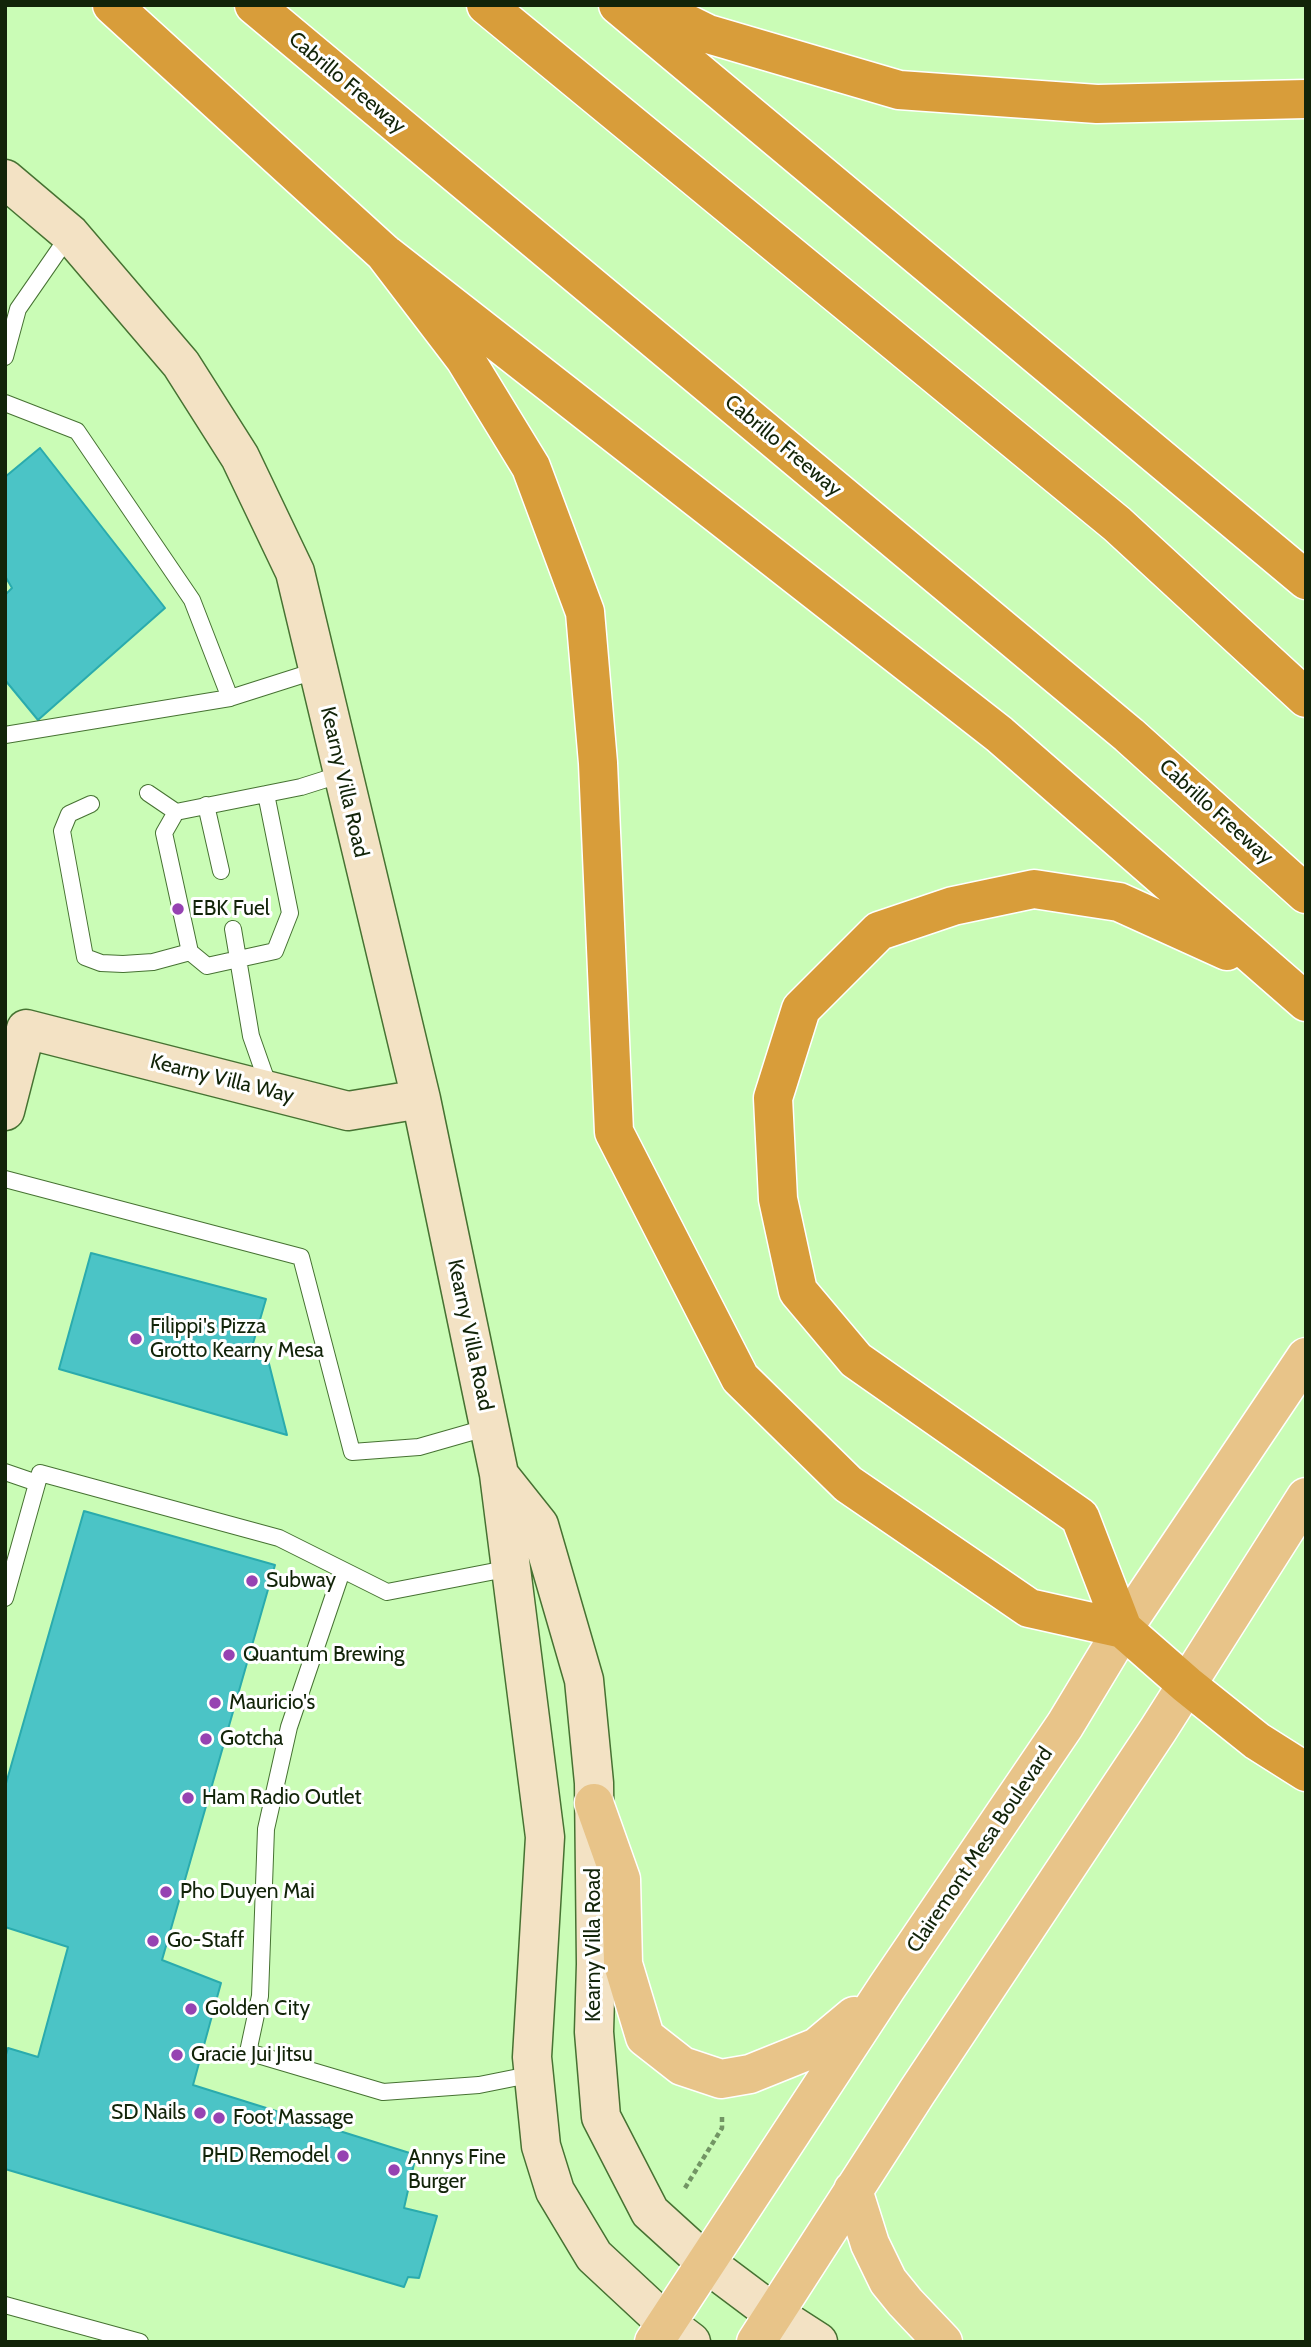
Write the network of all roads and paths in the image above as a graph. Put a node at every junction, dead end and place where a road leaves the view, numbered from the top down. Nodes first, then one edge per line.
1 (113, 5) edge
2 (254, 5) edge
3 (486, 5) edge
4 (618, 5) edge
5 (649, 5) edge
6 (1306, 99) edge
7 (6, 180) edge
8 (70, 234) junction
9 (384, 253) junction
10 (5, 357) edge
11 (5, 403) edge
12 (1306, 580) edge
13 (318, 670) junction
14 (230, 698) junction
15 (1306, 698) edge
16 (5, 735) edge
17 (342, 774) junction
18 (148, 793) dead end
19 (266, 794) junction
20 (91, 804) dead end
21 (206, 805) junction
22 (176, 812) junction
23 (221, 871) dead end
24 (1306, 894) edge
25 (233, 929) dead end
26 (190, 952) junction
27 (238, 960) junction
28 (1264, 968) junction
29 (1306, 1002) edge
30 (271, 1092) junction
31 (421, 1099) junction
32 (5, 1111) edge
33 (5, 1179) edge
34 (1306, 1357) edge
35 (489, 1427) junction
36 (5, 1472) edge
37 (499, 1474) junction
38 (37, 1483) junction
39 (1306, 1497) edge
40 (511, 1569) junction
41 (342, 1571) junction
42 (5, 1598) edge
43 (1123, 1629) junction
44 (1187, 1685) junction
45 (1306, 1772) edge
46 (594, 1802) junction
47 (887, 1987) junction
48 (534, 2074) junction
49 (722, 2109) dead end
50 (675, 2187) dead end
51 (853, 2190) junction
52 (705, 2262) junction
53 (5, 2305) edge
54 (764, 2328) edge
55 (670, 2336) edge
56 (140, 2342) edge
57 (818, 2342) edge
58 (943, 2342) edge

1 - 9 highway
2 - 24 highway, Cabrillo Freeway
3 - 15 highway
4 - 12 highway
5 - 6 highway
7 - 8 main road, Kearny Villa Road
8 - 10 lane
8 - 13 main road, Kearny Villa Road
9 - 28 highway
9 - 43 highway
11 - 14 lane
13 - 14 lane
13 - 17 main road, Kearny Villa Road
14 - 16 lane
17 - 19 lane
17 - 31 main road, Kearny Villa Road
18 - 22 lane
19 - 21 lane
19 - 27 lane
20 - 26 lane
21 - 22 lane
21 - 23 lane
22 - 26 lane
25 - 27 lane
26 - 27 lane
27 - 30 lane
28 - 29 highway
28 - 43 highway
30 - 31 main road, Kearny Villa Way
30 - 32 main road, Kearny Villa Way
31 - 35 main road, Kearny Villa Road
33 - 35 lane
34 - 43 main road, Clairemont Mesa Boulevard
35 - 37 main road, Kearny Villa Road
36 - 38 lane
37 - 40 main road, Kearny Villa Road
37 - 46 main road, Kearny Villa Road
38 - 41 lane
38 - 42 lane
39 - 44 main road
40 - 41 lane
40 - 48 main road, Kearny Villa Road
41 - 48 lane
43 - 44 highway
43 - 47 main road, Clairemont Mesa Boulevard
44 - 45 highway
44 - 51 main road
46 - 47 main road
46 - 52 main road, Kearny Villa Road
47 - 52 main road, Clairemont Mesa Boulevard
48 - 55 main road, Kearny Villa Road
49 - 50 path
51 - 54 main road
51 - 58 main road
52 - 54 main road, Kearny Villa Road
52 - 55 main road, Clairemont Mesa Boulevard
53 - 56 lane
54 - 57 main road, Kearny Villa Road

